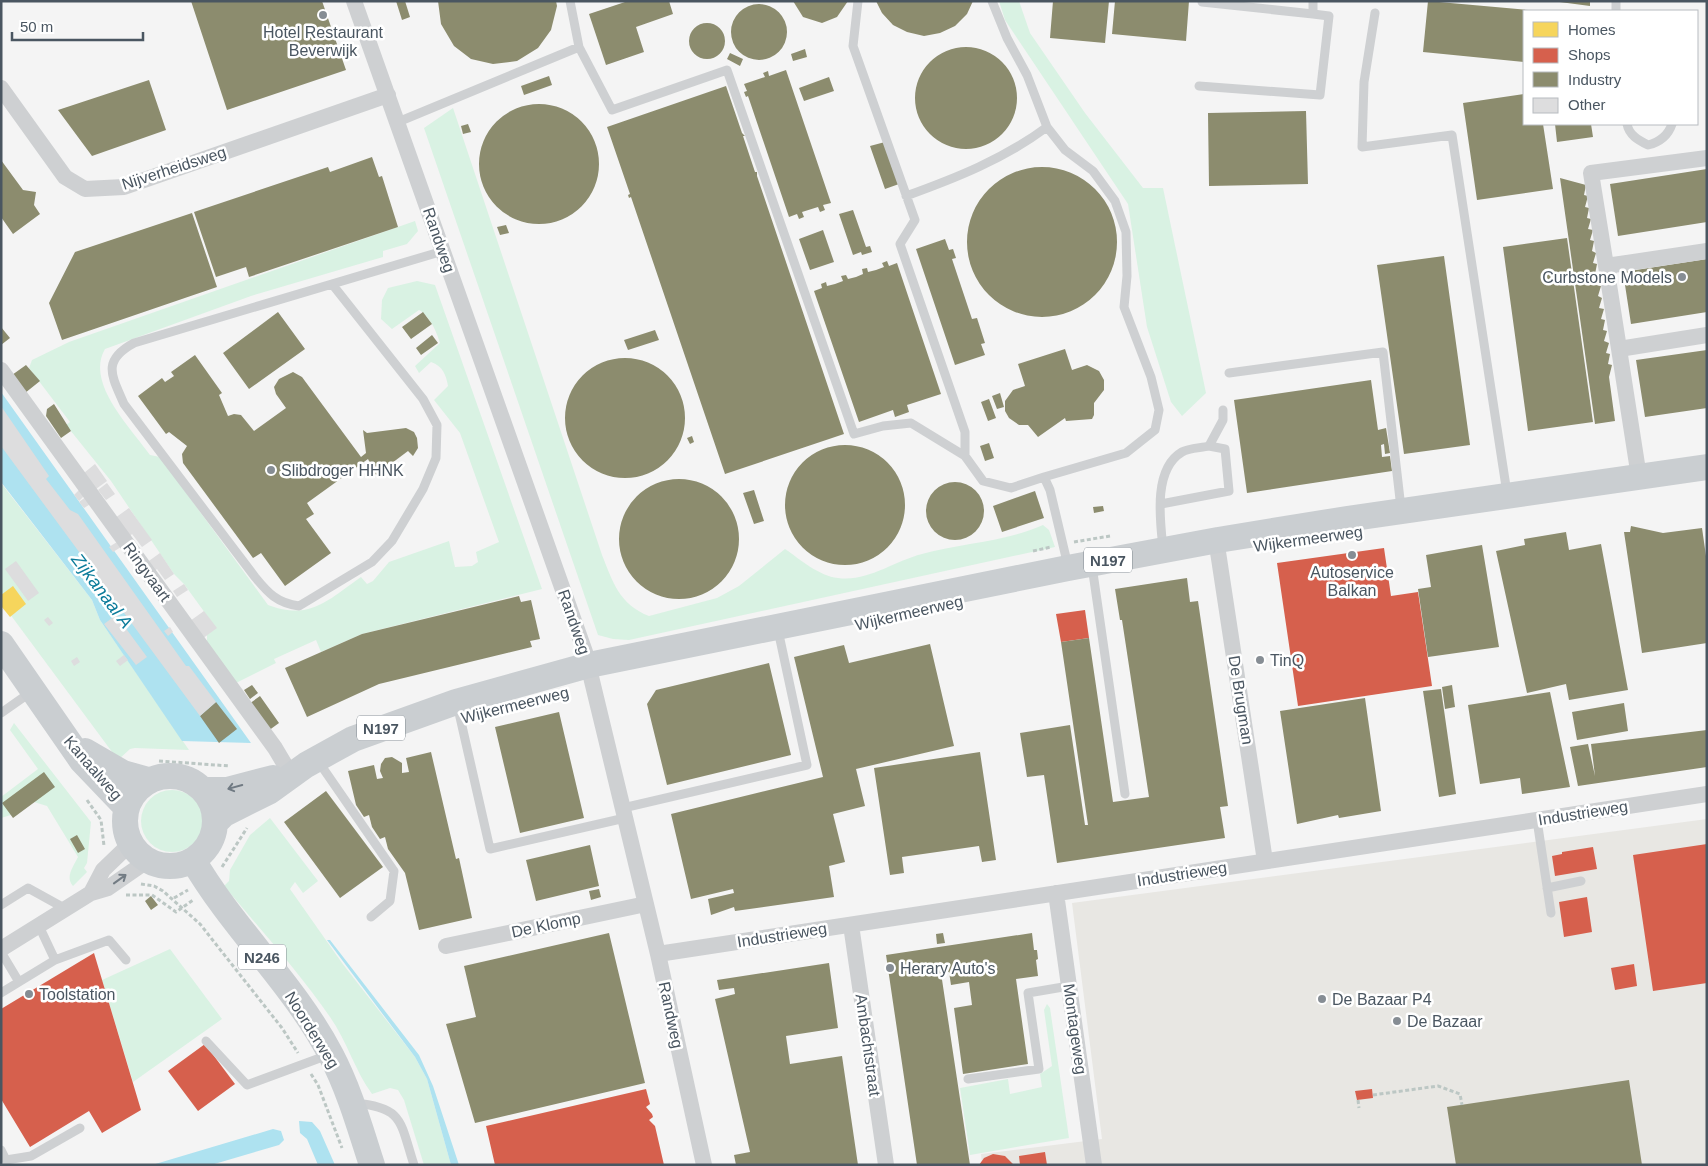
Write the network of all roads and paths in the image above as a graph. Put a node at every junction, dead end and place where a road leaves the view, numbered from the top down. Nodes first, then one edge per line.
1 (354, 1) edge
2 (570, 1) edge
3 (858, 1) edge
4 (992, 1) edge
5 (1313, 1) edge
6 (1202, 2) dead end
7 (1375, 13) dead end
8 (1313, 14) junction
9 (579, 48) junction
10 (1199, 86) dead end
11 (1, 88) edge
12 (388, 95) junction
13 (398, 122) junction
14 (1627, 125) edge
15 (1672, 125) edge
16 (1047, 128) junction
17 (1707, 158) edge
18 (906, 196) junction
19 (443, 251) junction
20 (1707, 251) edge
21 (1607, 272) junction
22 (332, 284) junction
23 (1707, 335) edge
24 (1619, 349) junction
25 (1, 370) edge
26 (1229, 373) dead end
27 (1223, 410) dead end
28 (1209, 446) junction
29 (965, 456) junction
30 (1707, 467) edge
31 (1044, 477) junction
32 (1639, 477) junction
33 (1508, 496) junction
34 (1161, 504) junction
35 (1402, 511) junction
36 (1218, 540) junction
37 (1164, 550) junction
38 (1080, 566) junction
39 (777, 627) junction
40 (1, 644) edge
41 (589, 665) junction
42 (33, 690) junction
43 (456, 702) junction
44 (1, 713) edge
45 (60, 729) junction
46 (316, 758) junction
47 (291, 775) junction
48 (148, 780) junction
49 (204, 790) junction
50 (1125, 794) dead end
51 (1707, 794) edge
52 (126, 807) junction
53 (624, 813) junction
54 (1537, 820) junction
55 (215, 823) junction
56 (248, 827) dead end
57 (1265, 861) junction
58 (140, 863) junction
59 (208, 874) junction
60 (1581, 881) dead end
61 (115, 883) junction
62 (1547, 888) junction
63 (91, 893) junction
64 (1056, 893) junction
65 (174, 898) junction
66 (646, 904) junction
67 (1, 906) edge
68 (182, 906) junction
69 (66, 909) junction
70 (1551, 914) dead end
71 (371, 916) dead end
72 (851, 925) junction
73 (39, 926) junction
74 (446, 946) dead end
75 (1, 950) edge
76 (658, 954) junction
77 (55, 960) junction
78 (126, 960) dead end
79 (19, 982) junction
80 (1069, 986) junction
81 (1, 993) edge
82 (206, 1041) dead end
83 (331, 1054) junction
84 (305, 1063) junction
85 (968, 1079) dead end
86 (1395, 1092) junction
87 (1373, 1094) dead end
88 (1396, 1099) dead end
89 (1358, 1100) dead end
90 (352, 1102) junction
91 (1462, 1105) dead end
92 (1359, 1108) dead end
93 (80, 1128) dead end
94 (1, 1150) edge
95 (345, 1156) dead end
96 (372, 1165) edge
97 (414, 1165) edge
98 (704, 1165) edge
99 (886, 1165) edge
100 (1094, 1165) edge

1 - 12 street, Randweg
2 - 9 lane
3 - 18 lane
4 - 16 lane
5 - 8 lane
6 - 8 lane
7 - 33 lane
8 - 10 lane
9 - 13 lane
9 - 29 lane
11 - 12 street, Nijverheidsweg
12 - 13 street, Randweg
13 - 19 street, Randweg
14 - 15 lane
16 - 18 lane
16 - 31 lane
17 - 21 street
18 - 29 lane
19 - 22 lane
19 - 41 street, Randweg
20 - 21 street
21 - 24 street
22 - 22 lane
23 - 24 street
24 - 32 street
25 - 47 street, Ringvaart
26 - 35 lane
27 - 28 lane
28 - 34 lane
28 - 34 lane
29 - 31 lane
30 - 32 main road, Wijkermeerweg / N197
31 - 38 lane
32 - 33 main road, Wijkermeerweg / N197
33 - 35 main road, Wijkermeerweg / N197
34 - 37 lane
35 - 36 main road, Wijkermeerweg / N197
36 - 37 main road, Wijkermeerweg / N197
36 - 57 street, De Brugman
37 - 38 main road, Wijkermeerweg / N197
38 - 39 main road, Wijkermeerweg / N197
38 - 50 lane
39 - 41 main road, Wijkermeerweg / N197
39 - 53 lane
40 - 42 main road, Kanaalweg
41 - 43 main road, Wijkermeerweg / N197
41 - 53 street, Randweg
42 - 44 lane
42 - 45 main road, Kanaalweg
43 - 46 main road, Wijkermeerweg / N197
43 - 53 lane
45 - 48 main road, Kanaalweg
45 - 52 main road, Kanaalweg
46 - 47 main road, Wijkermeerweg / N197
46 - 71 lane
47 -> 49 main road, Wijkermeerweg / N197
47 - 55 main road, Wijkermeerweg / N197
48 - 49 main road
48 - 52 main road
49 - 55 main road
51 - 54 street, Industrieweg
52 - 58 main road
53 - 66 street, Randweg
54 - 57 street, Industrieweg
54 - 62 lane
55 - 59 main road
56 - 59 path
57 - 64 street, Industrieweg
58 - 59 main road
61 -> 58 street
58 - 63 street
58 - 65 path, Noorderweg
59 - 65 path
59 - 68 path
59 - 83 main road, Noorderweg / N246
60 - 62 lane
61 - 63 street
61 - 68 path
62 - 70 lane
63 - 69 street
64 - 72 street, Industrieweg
64 - 80 street, Montageweg
65 - 68 path, Noorderweg
66 - 74 street, De Klomp
66 - 76 street, Randweg
67 - 69 lane
68 - 84 path, Noorderweg
69 - 73 street
72 - 76 street, Industrieweg
72 - 99 street, Ambachtstraat
73 - 75 street
73 - 77 lane
75 - 79 lane
76 - 98 street, Randweg
77 - 78 lane
77 - 79 lane
79 - 81 lane
80 - 85 lane
80 - 100 street, Montageweg
82 - 84 lane
83 - 84 lane
83 - 90 main road, Noorderweg / N246
84 - 95 path, Noorderweg
86 - 87 path
86 - 88 path
86 - 91 path
89 - 92 path
90 - 96 main road, Noorderweg / N246
90 - 97 lane
93 - 94 lane

